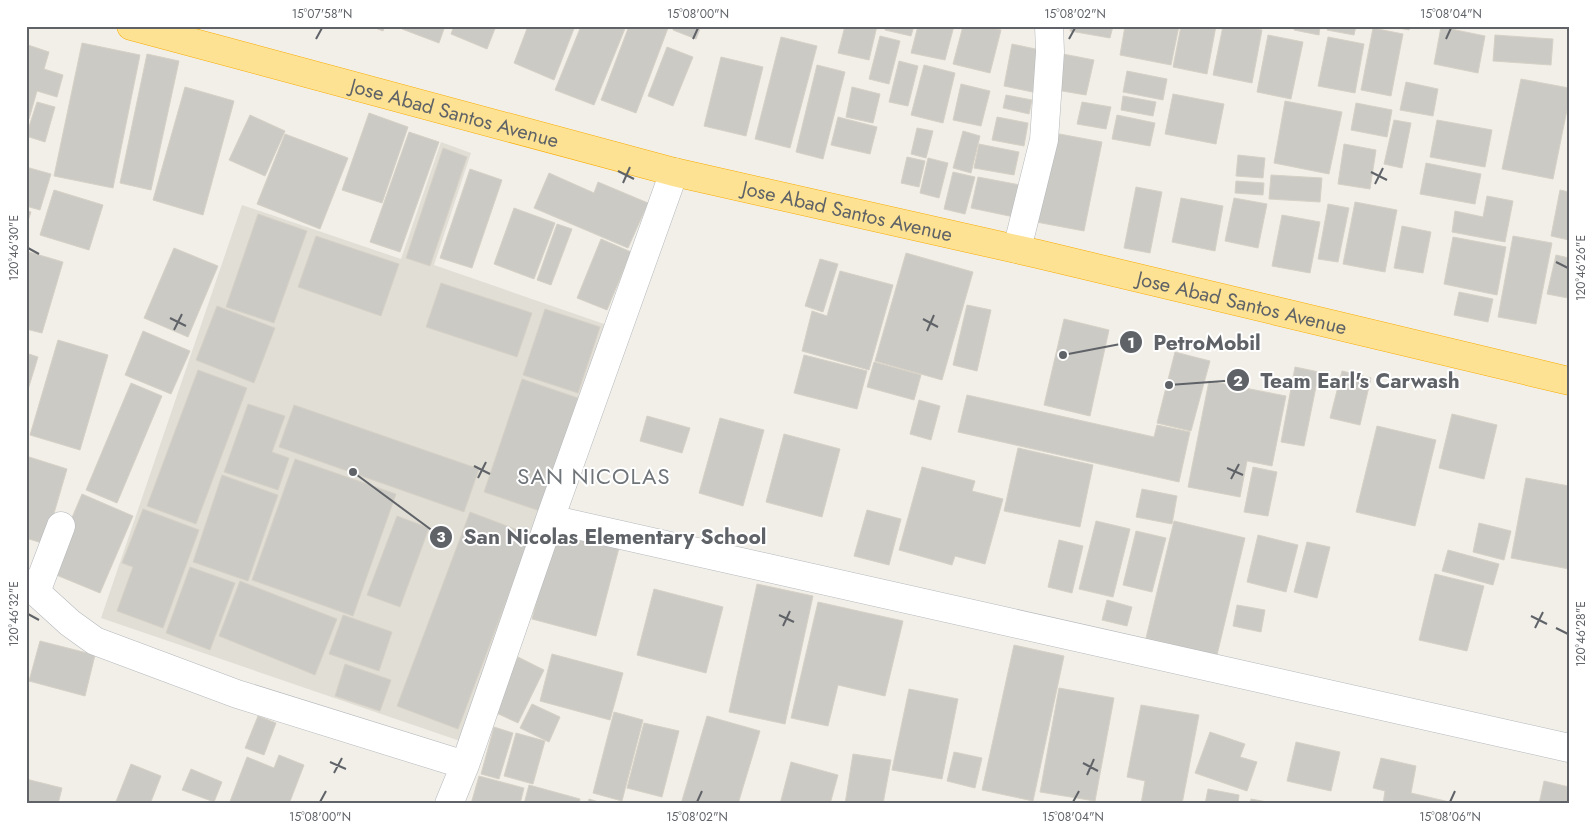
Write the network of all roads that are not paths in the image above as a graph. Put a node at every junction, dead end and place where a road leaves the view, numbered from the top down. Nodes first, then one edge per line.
1 (131, 26) edge
2 (1049, 26) edge
3 (674, 172) junction
4 (1017, 249) junction
5 (1569, 381) edge
6 (550, 519) junction
7 (61, 526) dead end
8 (31, 588) edge
9 (1569, 748) edge
10 (465, 766) junction
11 (450, 804) edge

1 - 3 highway, Jose Abad Santos Avenue
2 - 4 street
3 - 4 highway, Jose Abad Santos Avenue
3 - 6 street
4 - 5 highway, Jose Abad Santos Avenue
6 - 9 street
6 - 10 street
7 - 8 street
8 - 10 street
10 - 11 street

